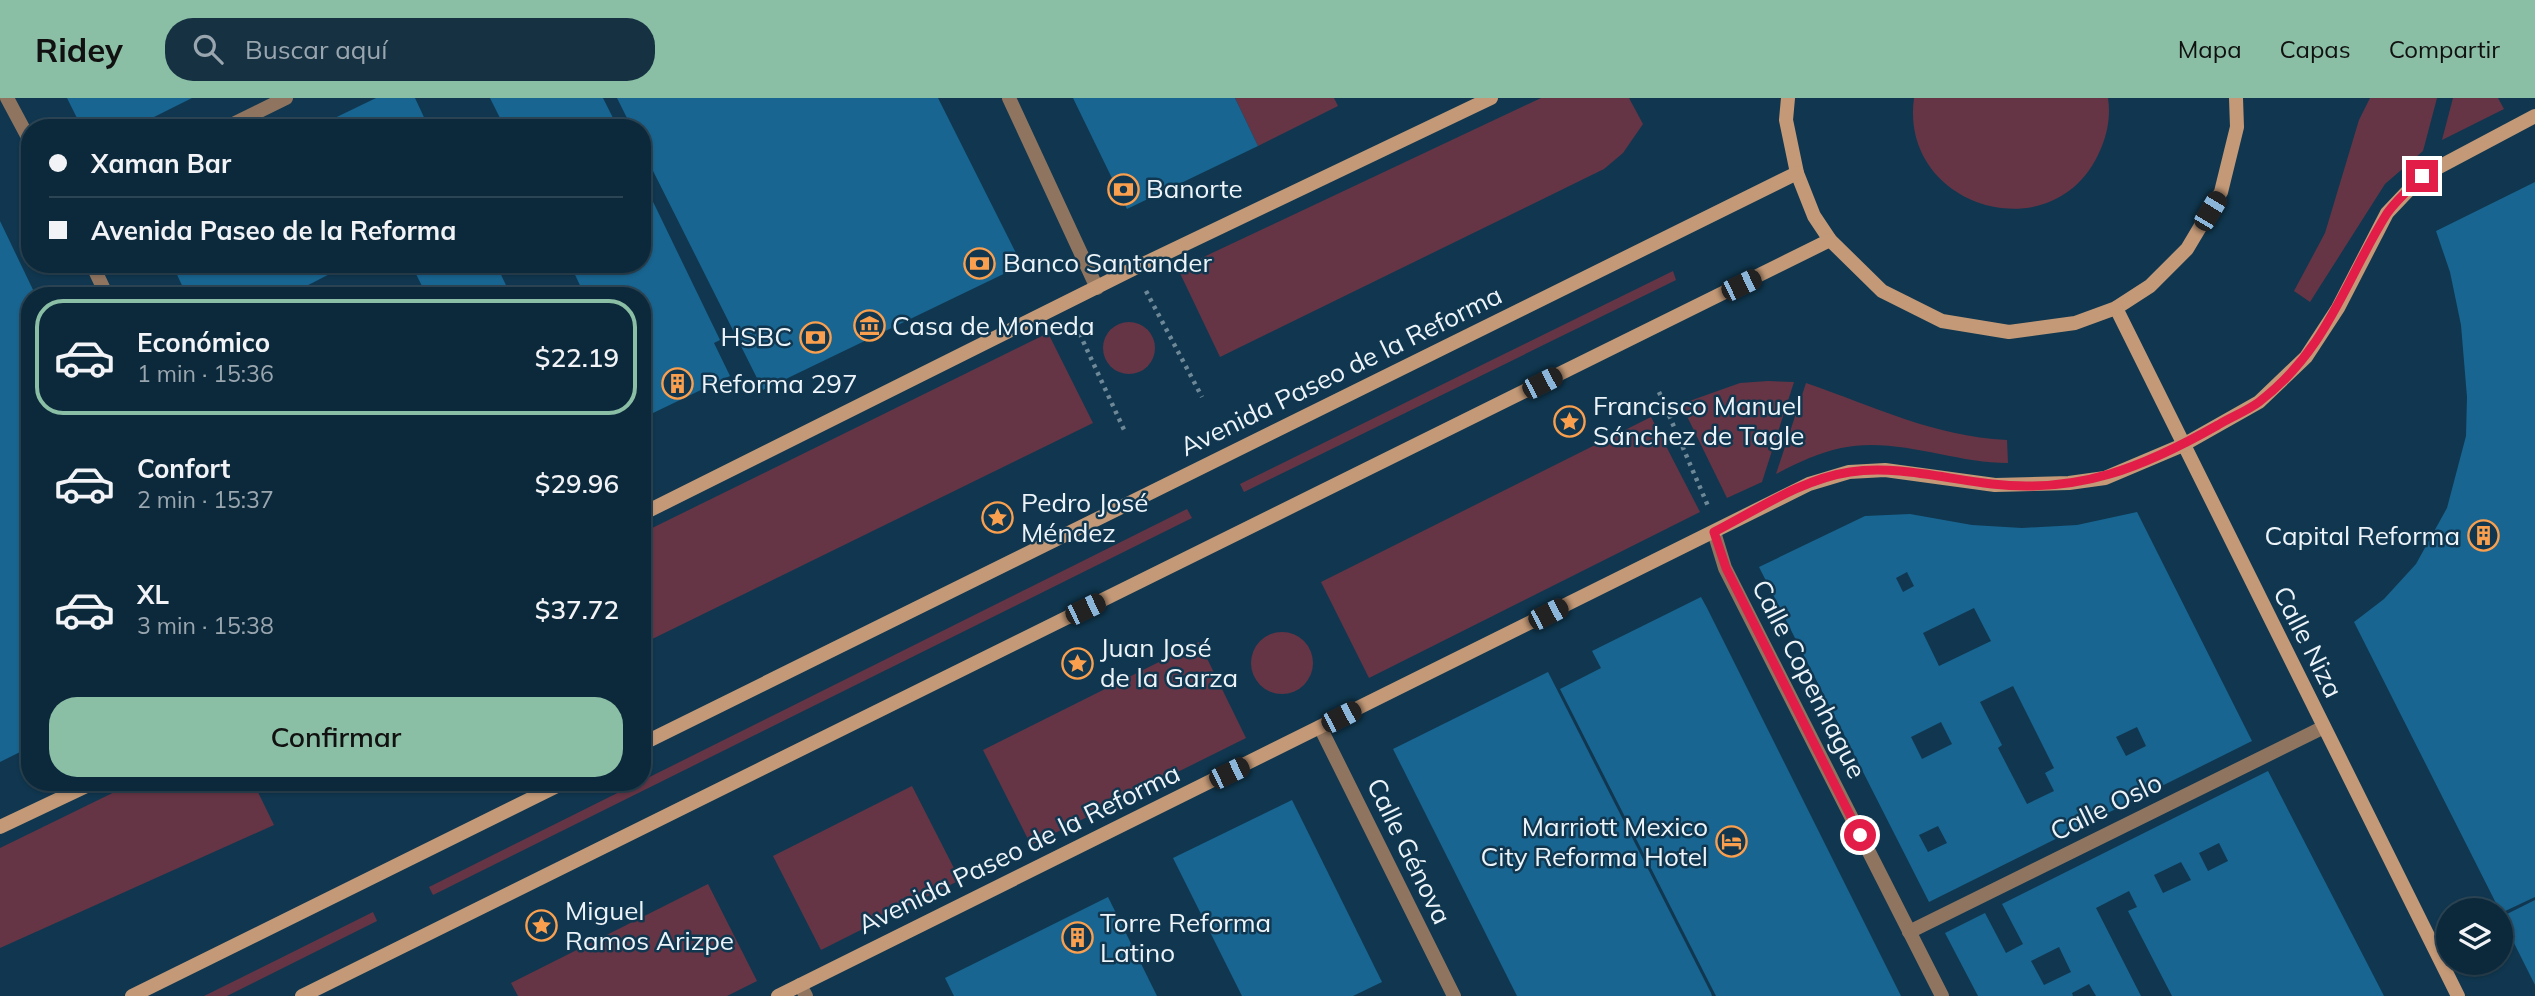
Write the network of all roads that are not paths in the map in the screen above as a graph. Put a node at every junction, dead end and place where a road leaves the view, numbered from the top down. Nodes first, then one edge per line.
1 (7, 98) edge
2 (286, 98) edge
3 (1009, 98) edge
4 (1491, 98) edge
5 (1788, 98) edge
6 (2236, 98) edge
7 (2535, 117) edge
8 (243, 119) edge
9 (21, 124) edge
10 (1797, 173) junction
11 (1830, 240) junction
12 (1097, 288) junction
13 (2116, 308) junction
14 (2183, 445) junction
15 (651, 510) edge
16 (1714, 532) junction
17 (1320, 727) junction
18 (2324, 727) junction
19 (651, 740) edge
20 (76, 791) edge
21 (547, 791) edge
22 (0, 827) edge
23 (1909, 932) junction
24 (803, 990) edge
25 (132, 996) edge
26 (302, 996) edge
27 (778, 996) edge
28 (1454, 996) edge
29 (1942, 996) edge
30 (2458, 996) edge

1 - 9 street
2 - 8 street
3 - 12 street
4 - 12 main road
5 - 10 main road
6 - 13 main road
7 - 14 main road, Avenida Paseo de la Reforma
10 - 11 main road
10 - 19 main road, Avenida Paseo de la Reforma
11 - 13 main road
11 - 26 main road
12 - 15 main road
13 - 14 main road, Calle Niza
14 - 16 main road, Avenida Paseo de la Reforma
14 - 18 main road, Calle Niza
16 - 17 main road, Avenida Paseo de la Reforma
16 - 23 street, Calle Copenhague
17 - 24 main road, Avenida Paseo de la Reforma
17 - 28 street, Calle Génova
18 - 23 street, Calle Oslo
18 - 30 main road, Calle Niza
20 - 22 main road
21 - 25 main road
23 - 29 street, Calle Copenhague
24 - 27 main road, Avenida Paseo de la Reforma

